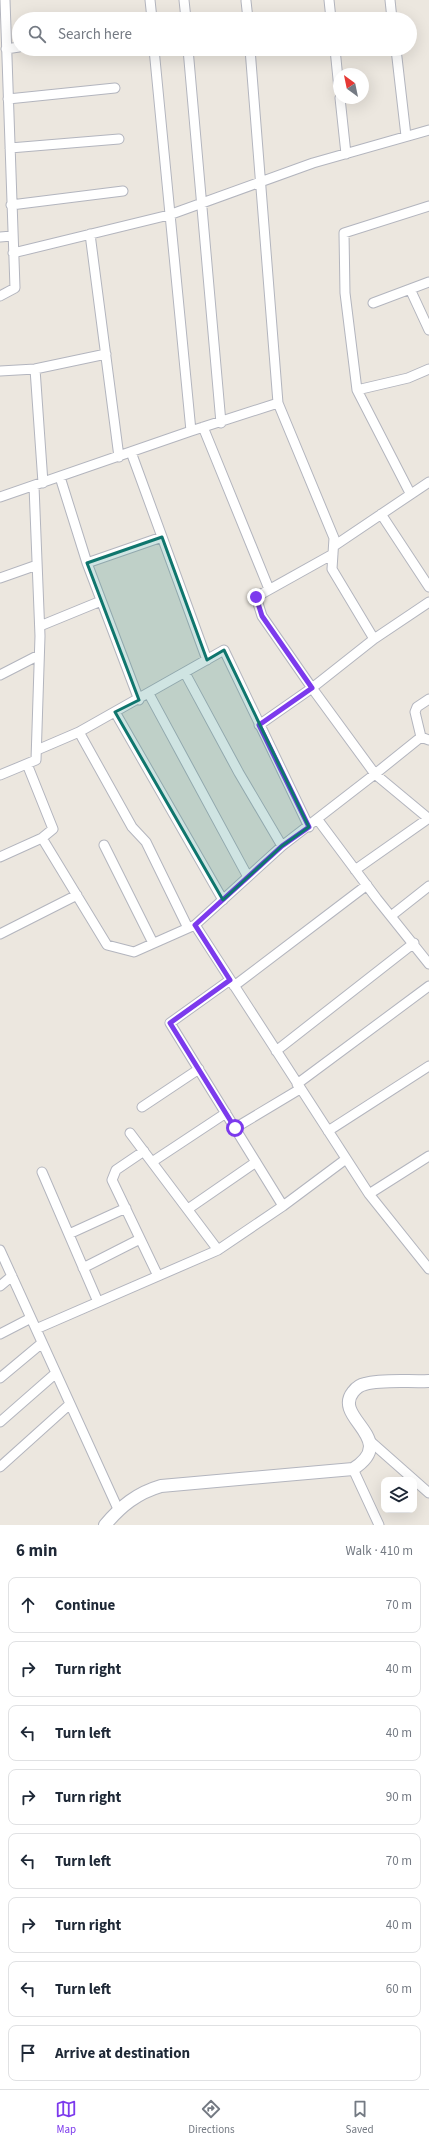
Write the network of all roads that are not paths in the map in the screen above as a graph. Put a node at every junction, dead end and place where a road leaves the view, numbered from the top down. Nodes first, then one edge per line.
1 (5, 0) edge
2 (150, 0) edge
3 (184, 0) edge
4 (329, 0) edge
5 (390, 0) edge
6 (246, 1) edge
7 (151, 12) edge
8 (185, 12) edge
9 (247, 12) edge
10 (330, 12) edge
11 (391, 12) edge
12 (6, 49) junction
13 (12, 49) edge
14 (155, 56) edge
15 (189, 56) edge
16 (251, 56) edge
17 (336, 56) edge
18 (397, 56) edge
19 (337, 68) edge
20 (115, 88) dead end
21 (8, 99) junction
22 (341, 104) edge
23 (427, 131) edge
24 (406, 136) junction
25 (119, 139) dead end
26 (429, 140) edge
27 (10, 148) junction
28 (346, 154) junction
29 (262, 181) junction
30 (123, 191) dead end
31 (202, 203) junction
32 (11, 205) junction
33 (429, 206) edge
34 (169, 215) junction
35 (90, 234) junction
36 (12, 236) junction
37 (0, 237) edge
38 (13, 253) junction
39 (429, 282) edge
40 (410, 289) junction
41 (0, 296) edge
42 (373, 303) dead end
43 (429, 330) edge
44 (106, 354) junction
45 (429, 369) edge
46 (0, 370) edge
47 (35, 370) junction
48 (357, 390) junction
49 (278, 403) junction
50 (221, 423) junction
51 (203, 427) junction
52 (191, 431) junction
53 (131, 452) junction
54 (119, 457) junction
55 (60, 477) junction
56 (429, 482) edge
57 (38, 484) junction
58 (410, 493) junction
59 (0, 497) edge
60 (381, 514) junction
61 (162, 537) junction
62 (333, 550) junction
63 (87, 563) junction
64 (37, 565) junction
65 (0, 578) edge
66 (429, 587) edge
67 (270, 590) junction
68 (101, 601) junction
69 (429, 602) edge
70 (40, 626) junction
71 (374, 639) junction
72 (39, 655) junction
73 (207, 660) junction
74 (185, 674) junction
75 (0, 675) edge
76 (312, 688) junction
77 (149, 694) junction
78 (429, 699) edge
79 (139, 700) junction
80 (116, 712) junction
81 (259, 725) junction
82 (79, 732) junction
83 (425, 739) edge
84 (37, 750) junction
85 (27, 764) junction
86 (375, 774) junction
87 (0, 775) edge
88 (429, 818) edge
89 (318, 820) junction
90 (309, 827) junction
91 (42, 838) junction
92 (104, 844) dead end
93 (282, 846) junction
94 (0, 857) edge
95 (355, 870) junction
96 (248, 877) junction
97 (367, 885) junction
98 (429, 886) edge
99 (77, 895) junction
100 (223, 900) junction
101 (391, 916) junction
102 (191, 927) junction
103 (0, 934) edge
104 (153, 943) junction
105 (414, 943) junction
106 (429, 964) edge
107 (232, 983) junction
108 (429, 986) edge
109 (276, 1051) junction
110 (429, 1066) edge
111 (199, 1069) junction
112 (299, 1086) junction
113 (142, 1107) dead end
114 (226, 1113) junction
115 (235, 1128) junction
116 (328, 1131) junction
117 (130, 1133) dead end
118 (144, 1151) junction
119 (429, 1156) edge
120 (346, 1159) junction
121 (152, 1162) junction
122 (256, 1162) junction
123 (42, 1172) dead end
124 (369, 1194) junction
125 (283, 1206) junction
126 (126, 1208) junction
127 (188, 1210) junction
128 (68, 1234) junction
129 (140, 1239) junction
130 (0, 1250) edge
131 (218, 1250) junction
132 (83, 1268) junction
133 (429, 1269) edge
134 (12, 1276) junction
135 (158, 1276) junction
136 (0, 1286) edge
137 (98, 1302) junction
138 (31, 1318) junction
139 (36, 1329) junction
140 (0, 1334) edge
141 (42, 1343) junction
142 (56, 1373) junction
143 (0, 1378) edge
144 (429, 1381) edge
145 (70, 1404) junction
146 (0, 1422) edge
147 (370, 1441) junction
148 (0, 1467) edge
149 (353, 1469) junction
150 (429, 1493) edge
151 (118, 1510) junction
152 (105, 1525) edge
153 (379, 1525) edge

1 - 12 street
2 - 7 street
3 - 8 street
4 - 10 street
5 - 11 street
6 - 9 street
12 - 13 street
12 - 21 street
14 - 34 street
15 - 31 street
16 - 29 street
17 - 19 street
18 - 24 street
20 - 21 street
21 - 27 street
22 - 28 street
23 - 24 street
23 - 26 street
24 - 28 street
25 - 27 street
27 - 32 street
28 - 29 street
29 - 31 street
29 - 49 street
30 - 32 street
31 - 34 street
31 - 50 street
32 - 36 street
33 - 48 street
34 - 35 street
34 - 52 street
35 - 38 street
35 - 44 street
36 - 37 street
36 - 38 street
38 - 41 street
39 - 40 street
40 - 42 street
40 - 43 street
44 - 47 street
44 - 54 street
45 - 48 street
46 - 47 street
47 - 57 street
48 - 58 street
49 - 50 street
49 - 62 street
50 - 51 street
51 - 52 street
51 - 67 street
52 - 53 street
53 - 54 street
53 - 61 street
54 - 55 street
55 - 57 street
55 - 63 street
56 - 58 street
57 - 59 street
57 - 64 street
58 - 60 street
60 - 62 street
60 - 66 street
61 - 63 street
61 - 73 street
62 - 67 street
62 - 71 street
63 - 68 street
64 - 65 street
64 - 70 street
67 - 76 street
68 - 70 street
68 - 79 street
69 - 71 street
70 - 72 street
71 - 76 street
72 - 75 street
72 - 84 street
73 - 74 street
73 - 81 street
74 - 77 street
74 - 93 street
76 - 81 street
76 - 86 street
77 - 79 street
77 - 96 street
78 - 83 street
79 - 80 street
80 - 82 street
80 - 100 street
81 - 90 street
82 - 84 street
82 - 102 street
83 - 86 street
84 - 85 street
85 - 87 street
85 - 91 street
86 - 88 street
86 - 89 street
88 - 95 street
89 - 90 street
89 - 95 street
90 - 93 street
91 - 94 street
91 - 99 street
92 - 104 street
93 - 96 street
95 - 97 street
96 - 100 street
97 - 101 street
97 - 107 street
98 - 101 street
99 - 103 street
99 - 104 street
100 - 102 street
101 - 105 street
102 - 104 street
102 - 107 street
105 - 106 street
105 - 109 street
107 - 109 street
107 - 111 street
108 - 112 street
109 - 112 street
110 - 116 street
111 - 113 street
111 - 114 street
112 - 115 street
112 - 116 street
114 - 115 street
114 - 121 street
115 - 122 street
116 - 120 street
117 - 118 street
118 - 121 street
118 - 126 street
119 - 124 street
120 - 124 street
120 - 125 street
121 - 127 street
122 - 125 street
122 - 127 street
123 - 128 street
124 - 133 street
125 - 131 street
126 - 128 street
126 - 129 street
127 - 131 street
128 - 132 street
129 - 132 street
129 - 135 street
130 - 134 street
131 - 135 street
132 - 137 street
134 - 136 street
134 - 138 street
135 - 137 street
137 - 139 street
138 - 139 street
138 - 140 street
139 - 141 street
141 - 142 street
141 - 143 street
142 - 145 street
142 - 146 street
144 - 147 street
145 - 148 street
145 - 151 street
147 - 149 street
147 - 150 street
149 - 151 street
149 - 153 street
151 - 152 street

